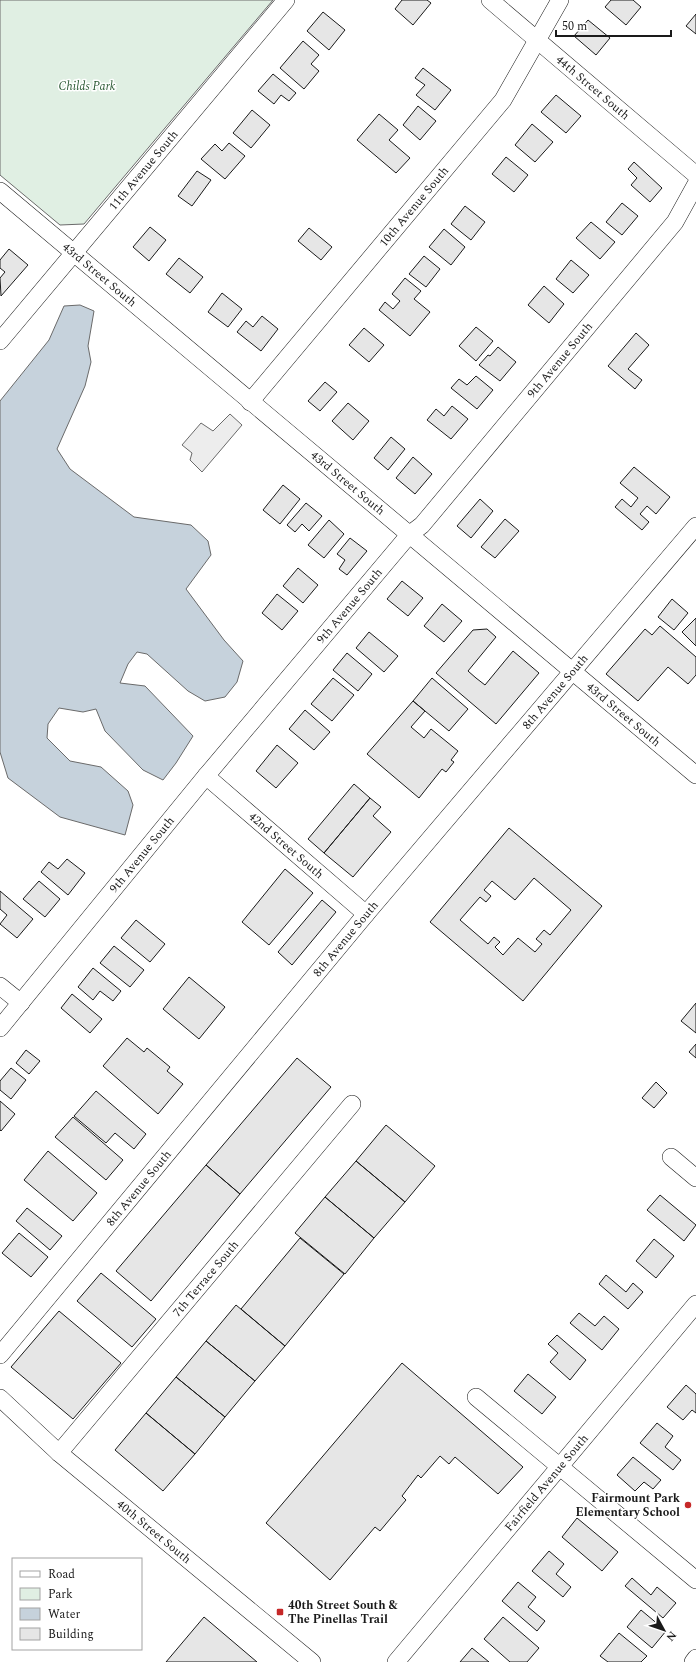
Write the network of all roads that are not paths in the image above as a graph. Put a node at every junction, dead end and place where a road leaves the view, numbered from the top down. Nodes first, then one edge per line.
1 (286, 0) edge
2 (490, 0) edge
3 (560, 0) edge
4 (536, 39) junction
5 (696, 175) edge
6 (696, 184) edge
7 (0, 191) edge
8 (74, 253) junction
9 (0, 341) edge
10 (250, 402) junction
11 (696, 526) edge
12 (409, 535) junction
13 (571, 672) junction
14 (696, 775) edge
15 (206, 776) junction
16 (366, 914) junction
17 (0, 986) edge
18 (21, 1003) junction
19 (0, 1028) edge
20 (352, 1104) dead end
21 (671, 1158) dead end
22 (696, 1178) edge
23 (696, 1304) edge
24 (0, 1355) edge
25 (476, 1397) dead end
26 (0, 1398) edge
27 (59, 1453) junction
28 (559, 1468) junction
29 (696, 1580) edge
30 (696, 1658) edge
31 (312, 1662) edge
32 (396, 1662) edge
33 (693, 1662) edge

1 - 8 street, 11th Avenue South
2 - 4 street, 44th Street South
3 - 4 street, 10th Avenue South
4 - 5 street, 44th Street South
4 - 10 street, 10th Avenue South
6 - 12 street, 9th Avenue South
7 - 8 street, 43rd Street South
8 - 9 street, 11th Avenue South
8 - 10 street, 43rd Street South
10 - 12 street, 43rd Street South
11 - 13 street, 8th Avenue South
12 - 13 street, 43rd Street South
12 - 15 street, 9th Avenue South
13 - 14 street, 43rd Street South
13 - 16 street, 8th Avenue South
15 - 16 street, 42nd Street South
15 - 18 street, 9th Avenue South
16 - 24 street, 8th Avenue South
17 - 18 street
18 - 19 street, 9th Avenue South
20 - 27 street, 7th Terrace South
21 - 22 street
23 - 28 street, Fairfield Avenue South
25 - 28 street
26 - 27 street, 40th Street South
27 - 31 street, 40th Street South
28 - 29 street
28 - 32 street, Fairfield Avenue South
30 - 33 street

